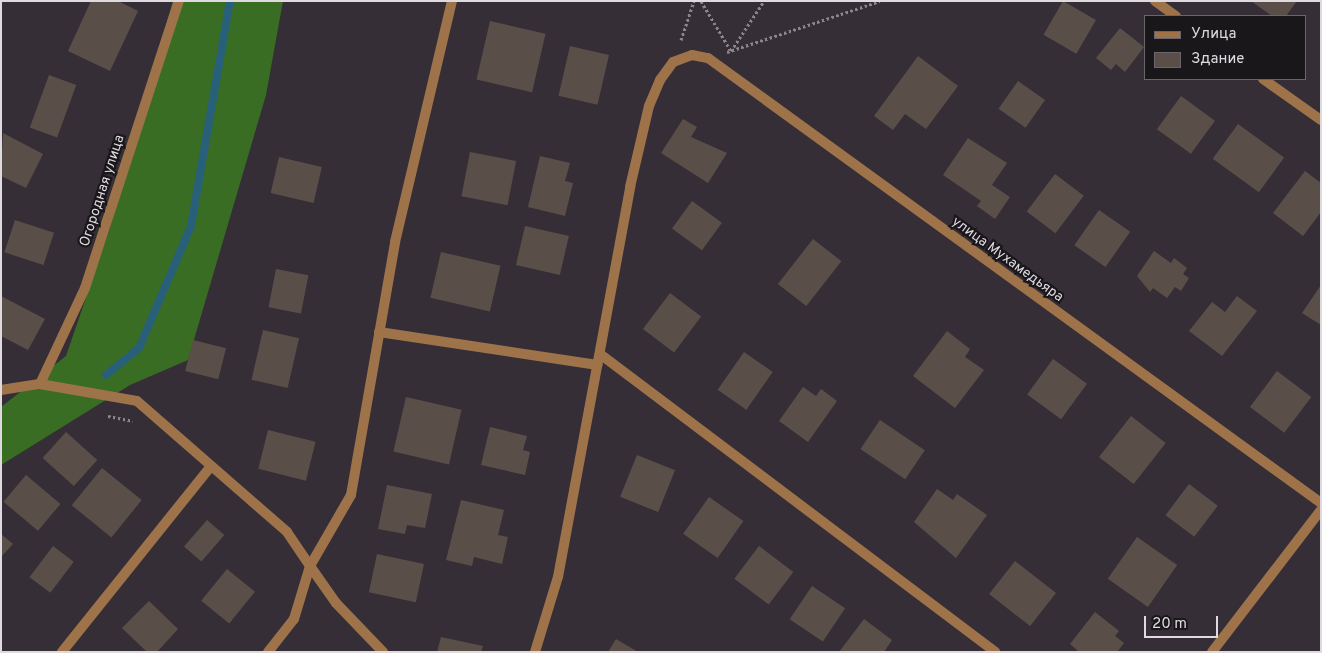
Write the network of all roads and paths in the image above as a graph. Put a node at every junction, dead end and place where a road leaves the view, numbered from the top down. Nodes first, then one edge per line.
1 (179, 1) edge
2 (452, 1) edge
3 (694, 1) edge
4 (701, 1) edge
5 (764, 1) edge
6 (880, 1) edge
7 (1155, 1) edge
8 (1175, 15) edge
9 (731, 51) junction
10 (708, 58) junction
11 (673, 62) junction
12 (1265, 80) edge
13 (1321, 120) edge
14 (379, 332) junction
15 (600, 354) junction
16 (598, 365) junction
17 (40, 384) junction
18 (1, 390) edge
19 (211, 466) junction
20 (1321, 504) edge
21 (1321, 510) edge
22 (310, 566) junction
23 (62, 652) edge
24 (268, 652) edge
25 (383, 652) edge
26 (535, 652) edge
27 (994, 652) edge
28 (1212, 652) edge

1 - 17 street, Огородная улица
2 - 14 street
3 - 11 path
4 - 9 path
5 - 9 path
6 - 9 path
7 - 8 street
9 - 10 path
10 - 11 street
10 - 20 street, улица Мухамедьяра
11 - 15 street
12 - 13 street
14 - 16 street
14 - 22 street
15 - 16 street
15 - 27 street
16 - 26 street
17 - 18 street
17 - 19 street
19 - 22 street
19 - 23 street
21 - 28 street
22 - 24 street
22 - 25 street

